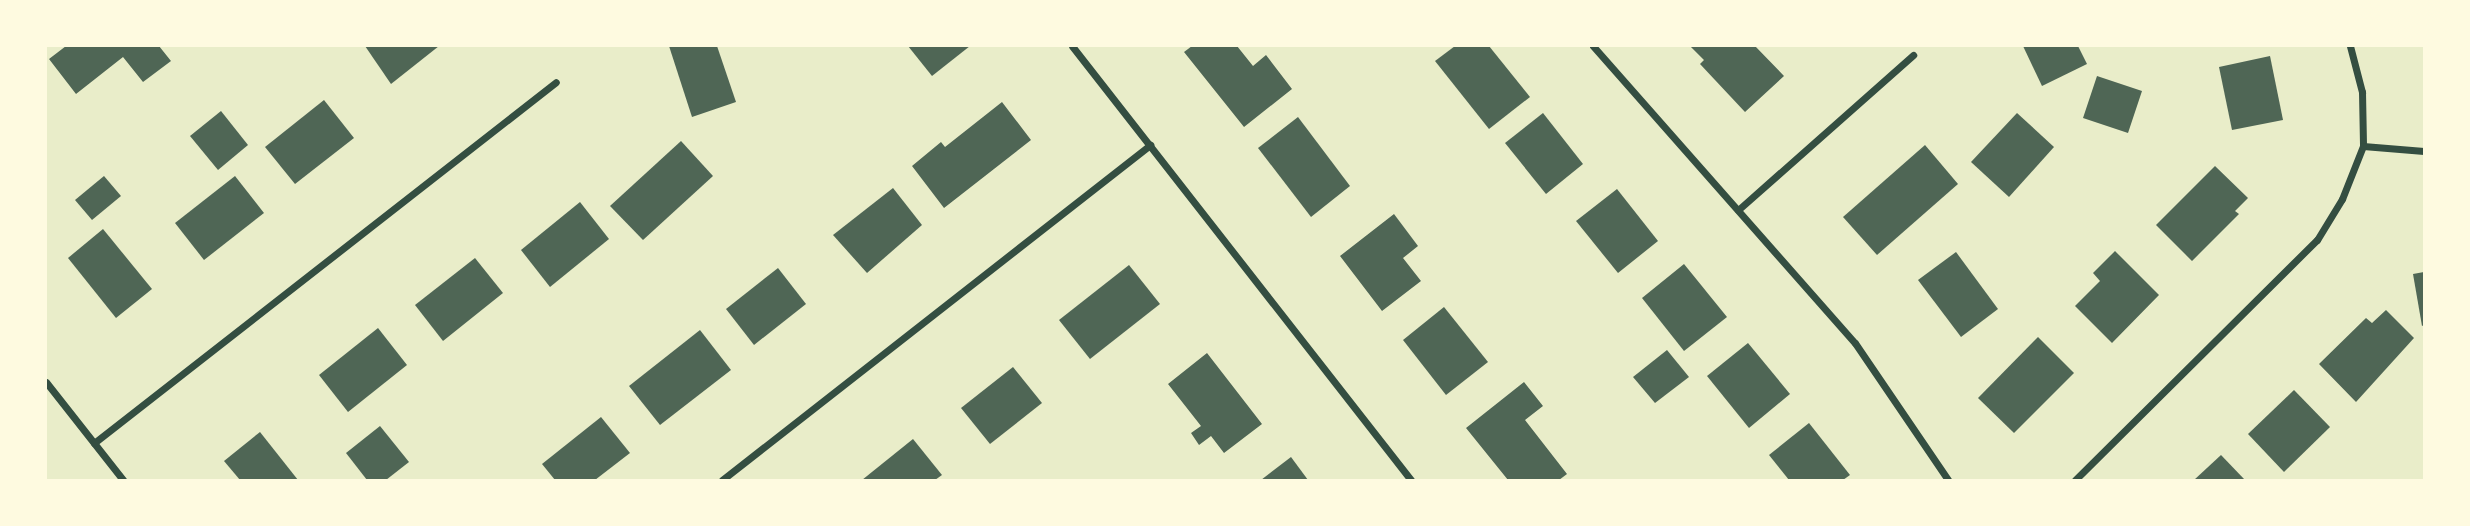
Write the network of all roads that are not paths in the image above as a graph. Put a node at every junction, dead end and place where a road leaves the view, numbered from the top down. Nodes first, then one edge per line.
1 (1072, 46) edge
2 (1593, 46) edge
3 (2350, 46) edge
4 (1913, 55) dead end
5 (556, 82) dead end
6 (1150, 145) junction
7 (2363, 146) junction
8 (2424, 151) edge
9 (1738, 210) junction
10 (46, 382) edge
11 (94, 443) junction
12 (123, 481) edge
13 (722, 481) edge
14 (1411, 481) edge
15 (1948, 481) edge
16 (2076, 481) edge

1 - 6 street
2 - 9 street
3 - 7 street
4 - 9 street
5 - 11 street
6 - 13 street
6 - 14 street
7 - 8 street
7 - 16 street
9 - 15 street
10 - 11 street
11 - 12 street

